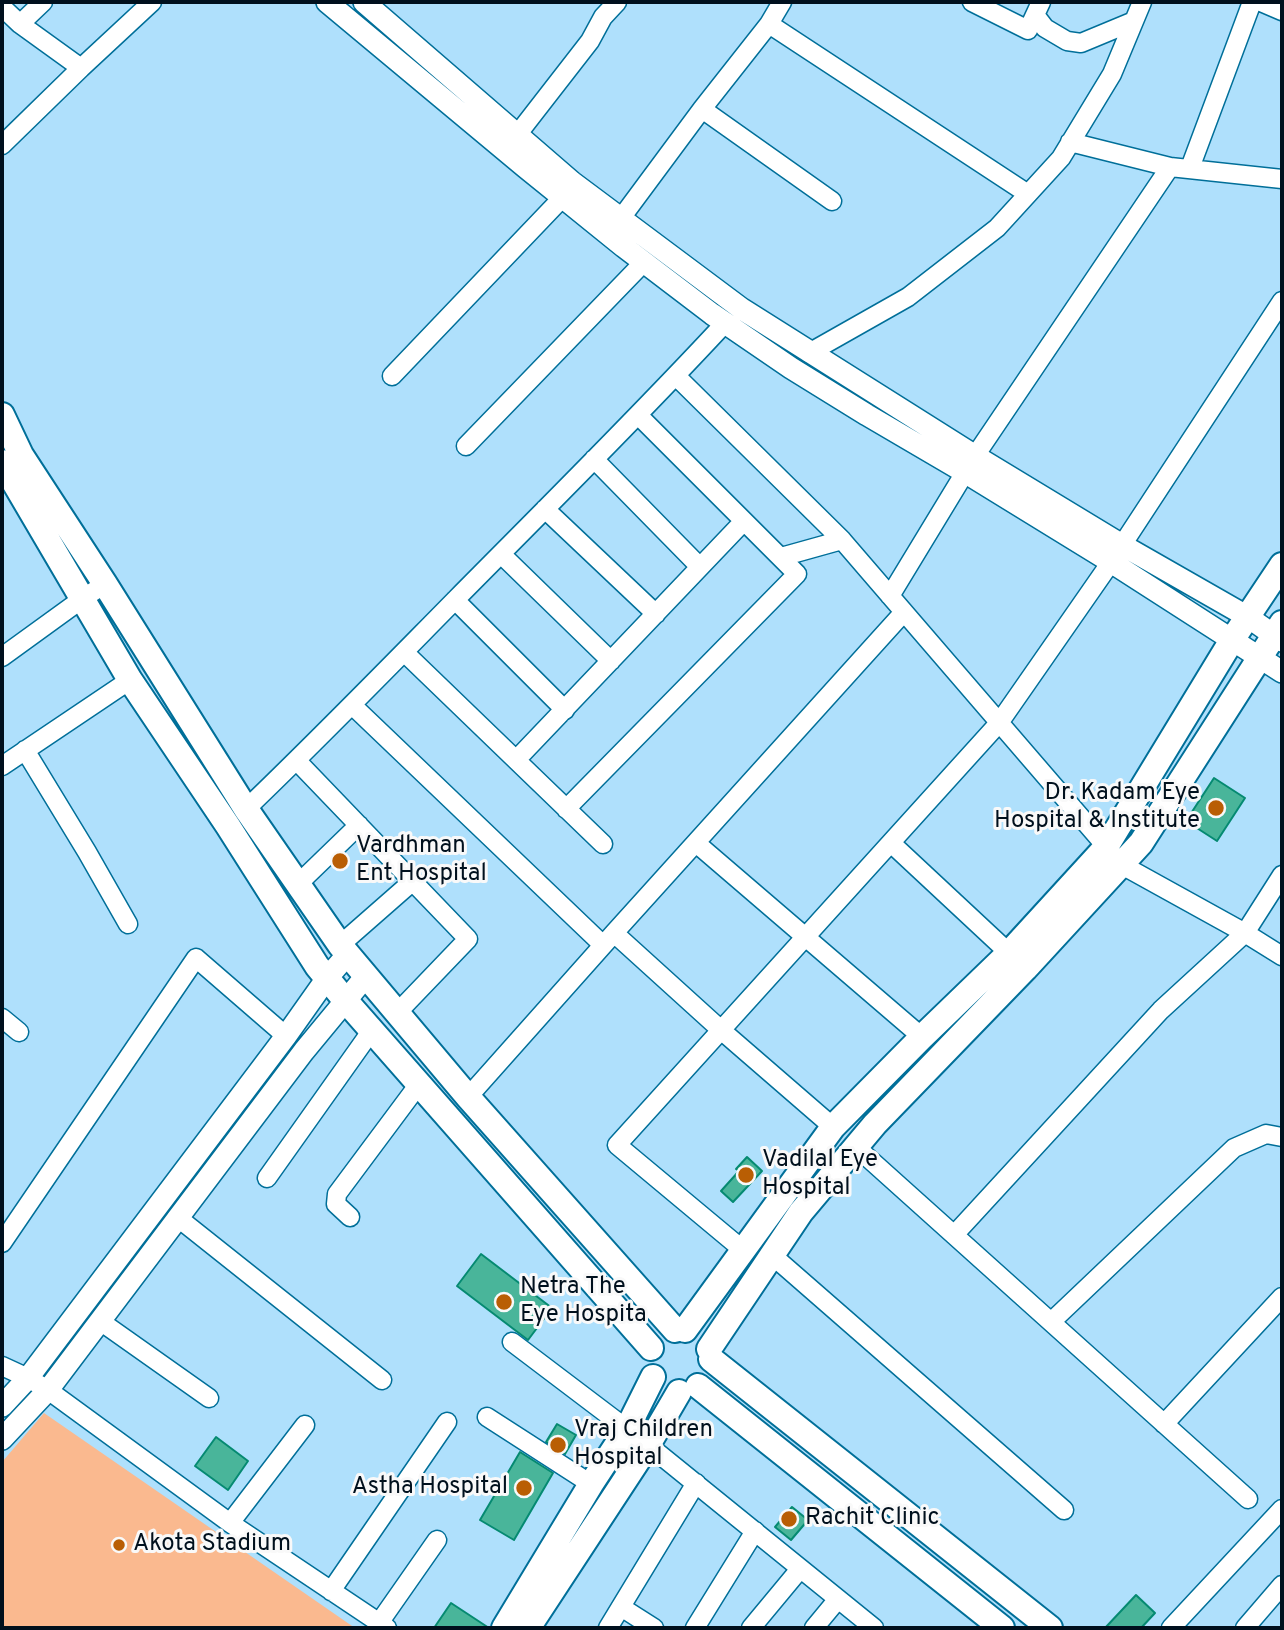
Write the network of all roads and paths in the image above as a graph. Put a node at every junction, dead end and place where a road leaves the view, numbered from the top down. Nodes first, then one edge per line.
1 (43, 2) edge
2 (152, 2) edge
3 (327, 2) edge
4 (364, 2) edge
5 (617, 2) edge
6 (782, 2) edge
7 (972, 2) edge
8 (1142, 2) edge
9 (1252, 2) edge
10 (1261, 2) edge
11 (2, 7) edge
12 (1038, 8) edge
13 (1282, 11) edge
14 (1134, 21) junction
15 (20, 24) junction
16 (769, 24) junction
17 (81, 68) junction
18 (702, 109) junction
19 (1070, 142) junction
20 (511, 143) junction
21 (2, 145) edge
22 (1170, 167) junction
23 (1190, 169) junction
24 (1280, 173) edge
25 (1028, 194) junction
26 (562, 197) junction
27 (832, 201) dead end
28 (615, 228) junction
29 (644, 262) junction
30 (1282, 301) edge
31 (725, 323) junction
32 (809, 353) junction
33 (392, 376) dead end
34 (676, 376) junction
35 (2, 415) edge
36 (638, 415) junction
37 (466, 446) dead end
38 (594, 459) junction
39 (2, 461) edge
40 (970, 464) junction
41 (545, 509) junction
42 (744, 521) junction
43 (842, 540) junction
44 (501, 554) junction
45 (1116, 554) junction
46 (781, 557) junction
47 (1282, 565) edge
48 (700, 567) junction
49 (105, 584) junction
50 (890, 596) junction
51 (82, 599) junction
52 (455, 600) junction
53 (904, 612) junction
54 (656, 614) junction
55 (1248, 617) junction
56 (1280, 633) edge
57 (1233, 640) junction
58 (404, 652) junction
59 (2, 657) edge
60 (1260, 658) junction
61 (611, 661) junction
62 (1282, 672) edge
63 (130, 680) junction
64 (352, 705) junction
65 (565, 710) junction
66 (999, 723) junction
67 (25, 750) junction
68 (516, 760) junction
69 (297, 761) junction
70 (2, 766) edge
71 (566, 808) junction
72 (246, 809) junction
73 (359, 825) junction
74 (695, 843) junction
75 (891, 843) junction
76 (603, 844) dead end
77 (1114, 856) junction
78 (1282, 875) edge
79 (413, 881) junction
80 (299, 884) junction
81 (128, 924) dead end
82 (1245, 933) junction
83 (805, 938) junction
84 (608, 939) junction
85 (344, 950) junction
86 (1009, 953) junction
87 (1282, 956) edge
88 (366, 976) junction
89 (327, 978) junction
90 (345, 1000) junction
91 (397, 1013) junction
92 (2, 1018) edge
93 (372, 1030) junction
94 (720, 1030) junction
95 (19, 1032) dead end
96 (286, 1036) junction
97 (922, 1037) junction
98 (419, 1084) junction
99 (468, 1097) junction
100 (833, 1127) junction
101 (1282, 1137) edge
102 (856, 1147) junction
103 (267, 1178) dead end
104 (177, 1217) junction
105 (350, 1217) dead end
106 (954, 1235) junction
107 (2, 1243) edge
108 (743, 1250) junction
109 (773, 1256) junction
110 (1282, 1297) edge
111 (100, 1321) junction
112 (1051, 1322) junction
113 (680, 1330) junction
114 (512, 1342) dead end
115 (651, 1348) junction
116 (710, 1354) junction
117 (2, 1366) edge
118 (653, 1377) junction
119 (28, 1378) junction
120 (382, 1380) dead end
121 (688, 1389) junction
122 (48, 1390) junction
123 (209, 1398) dead end
124 (2, 1406) edge
125 (487, 1417) dead end
126 (447, 1422) dead end
127 (1164, 1424) junction
128 (305, 1425) dead end
129 (627, 1429) junction
130 (2, 1439) edge
131 (648, 1445) junction
132 (696, 1483) junction
133 (591, 1484) junction
134 (1248, 1499) dead end
135 (1064, 1510) dead end
136 (1279, 1520) edge
137 (230, 1523) junction
138 (755, 1531) junction
139 (437, 1540) dead end
140 (800, 1569) junction
141 (1282, 1585) edge
142 (331, 1591) junction
143 (838, 1599) junction
144 (621, 1607) junction
145 (383, 1625) edge
146 (504, 1628) edge
147 (528, 1628) edge
148 (608, 1628) edge
149 (654, 1628) edge
150 (695, 1628) edge
151 (751, 1628) edge
152 (814, 1628) edge
153 (874, 1628) edge
154 (1002, 1628) edge
155 (1050, 1628) edge
156 (1171, 1628) edge
157 (1245, 1628) edge

1 - 15 street
2 - 17 street
3 - 20 street
4 - 20 street
5 - 20 street
6 - 16 street
7 - 12 street
8 - 14 street
9 - 23 street
10 - 13 street
11 - 15 street
12 - 14 street
14 - 19 street
15 - 17 street
16 - 18 street
16 - 25 street
17 - 21 street
18 - 27 street
18 - 28 street
19 - 22 street
19 - 25 street
20 - 26 street
20 - 28 street
22 - 23 street
22 - 40 street
23 - 24 street
25 - 32 street
26 - 28 street
26 - 33 street
28 - 29 street
28 - 32 street
29 - 31 street
29 - 37 street
30 - 45 street
31 - 34 street
31 - 40 street
32 - 40 street
34 - 36 street
34 - 43 street
35 - 49 main road
36 - 38 street
36 - 42 street
38 - 41 street
38 - 48 street
39 - 51 main road
40 - 45 street
40 - 50 street
41 - 44 street
41 - 54 street
42 - 46 street
42 - 48 street
43 - 46 street
43 - 50 street
44 - 52 street
44 - 61 street
45 - 55 street
45 - 57 street
45 - 66 street
46 - 71 street
47 - 55 main road
48 - 54 street
49 - 51 street
49 - 72 main road
50 - 53 street
51 - 59 street
51 - 63 main road
52 - 58 street
52 - 65 street
53 - 66 street
53 - 74 street
54 - 61 street
55 - 56 street
55 - 57 main road
56 - 60 main road
57 - 60 street
57 - 77 main road
58 - 64 street
58 - 68 street
60 - 62 street
60 - 77 main road
61 - 65 street
63 - 67 street
63 - 89 main road
64 - 69 street
64 - 84 street
65 - 68 street
66 - 75 street
66 - 77 street
67 - 70 street
67 - 81 street
68 - 71 street
69 - 72 street
69 - 73 street
71 - 76 street
72 - 80 main road
73 - 79 street
73 - 80 street
74 - 83 street
74 - 84 street
75 - 83 street
75 - 86 street
77 - 82 street
77 - 86 main road
77 - 102 main road
78 - 82 street
79 - 85 street
79 - 91 street
80 - 85 main road
82 - 87 street
82 - 106 street
83 - 94 street
83 - 97 street
84 - 94 street
84 - 99 street
85 - 88 main road
85 - 89 street
86 - 97 main road
88 - 90 street
88 - 91 main road
89 - 90 main road
89 - 96 street
90 - 93 main road
90 - 104 street
91 - 99 main road
92 - 95 street
93 - 98 main road
93 - 103 street
94 - 100 street
94 - 108 street
96 - 107 street
96 - 119 street
97 - 100 main road
98 - 105 street
98 - 115 main road
99 - 113 main road
100 - 108 main road
101 - 112 street
102 - 106 street
102 - 109 main road
104 - 111 street
104 - 120 street
106 - 112 street
108 - 113 main road
109 - 116 main road
109 - 135 street
110 - 127 street
111 - 122 street
111 - 123 street
112 - 127 street
113 - 115 main road
113 - 116 main road
114 - 129 street
115 - 118 main road
116 - 121 main road
116 - 155 main road
117 - 119 street
118 - 121 main road
118 - 129 main road
119 - 122 street
119 - 124 street
121 - 131 main road
121 - 154 main road
122 - 130 street
122 - 137 street
125 - 133 street
126 - 142 street
127 - 134 street
128 - 137 street
129 - 131 street
129 - 133 main road
131 - 132 street
131 - 147 main road
132 - 138 street
132 - 144 street
133 - 146 main road
136 - 156 street
137 - 142 street
138 - 140 street
138 - 150 street
139 - 145 street
140 - 143 street
140 - 151 street
141 - 157 street
142 - 145 street
143 - 152 street
143 - 153 street
144 - 148 street
144 - 149 street

